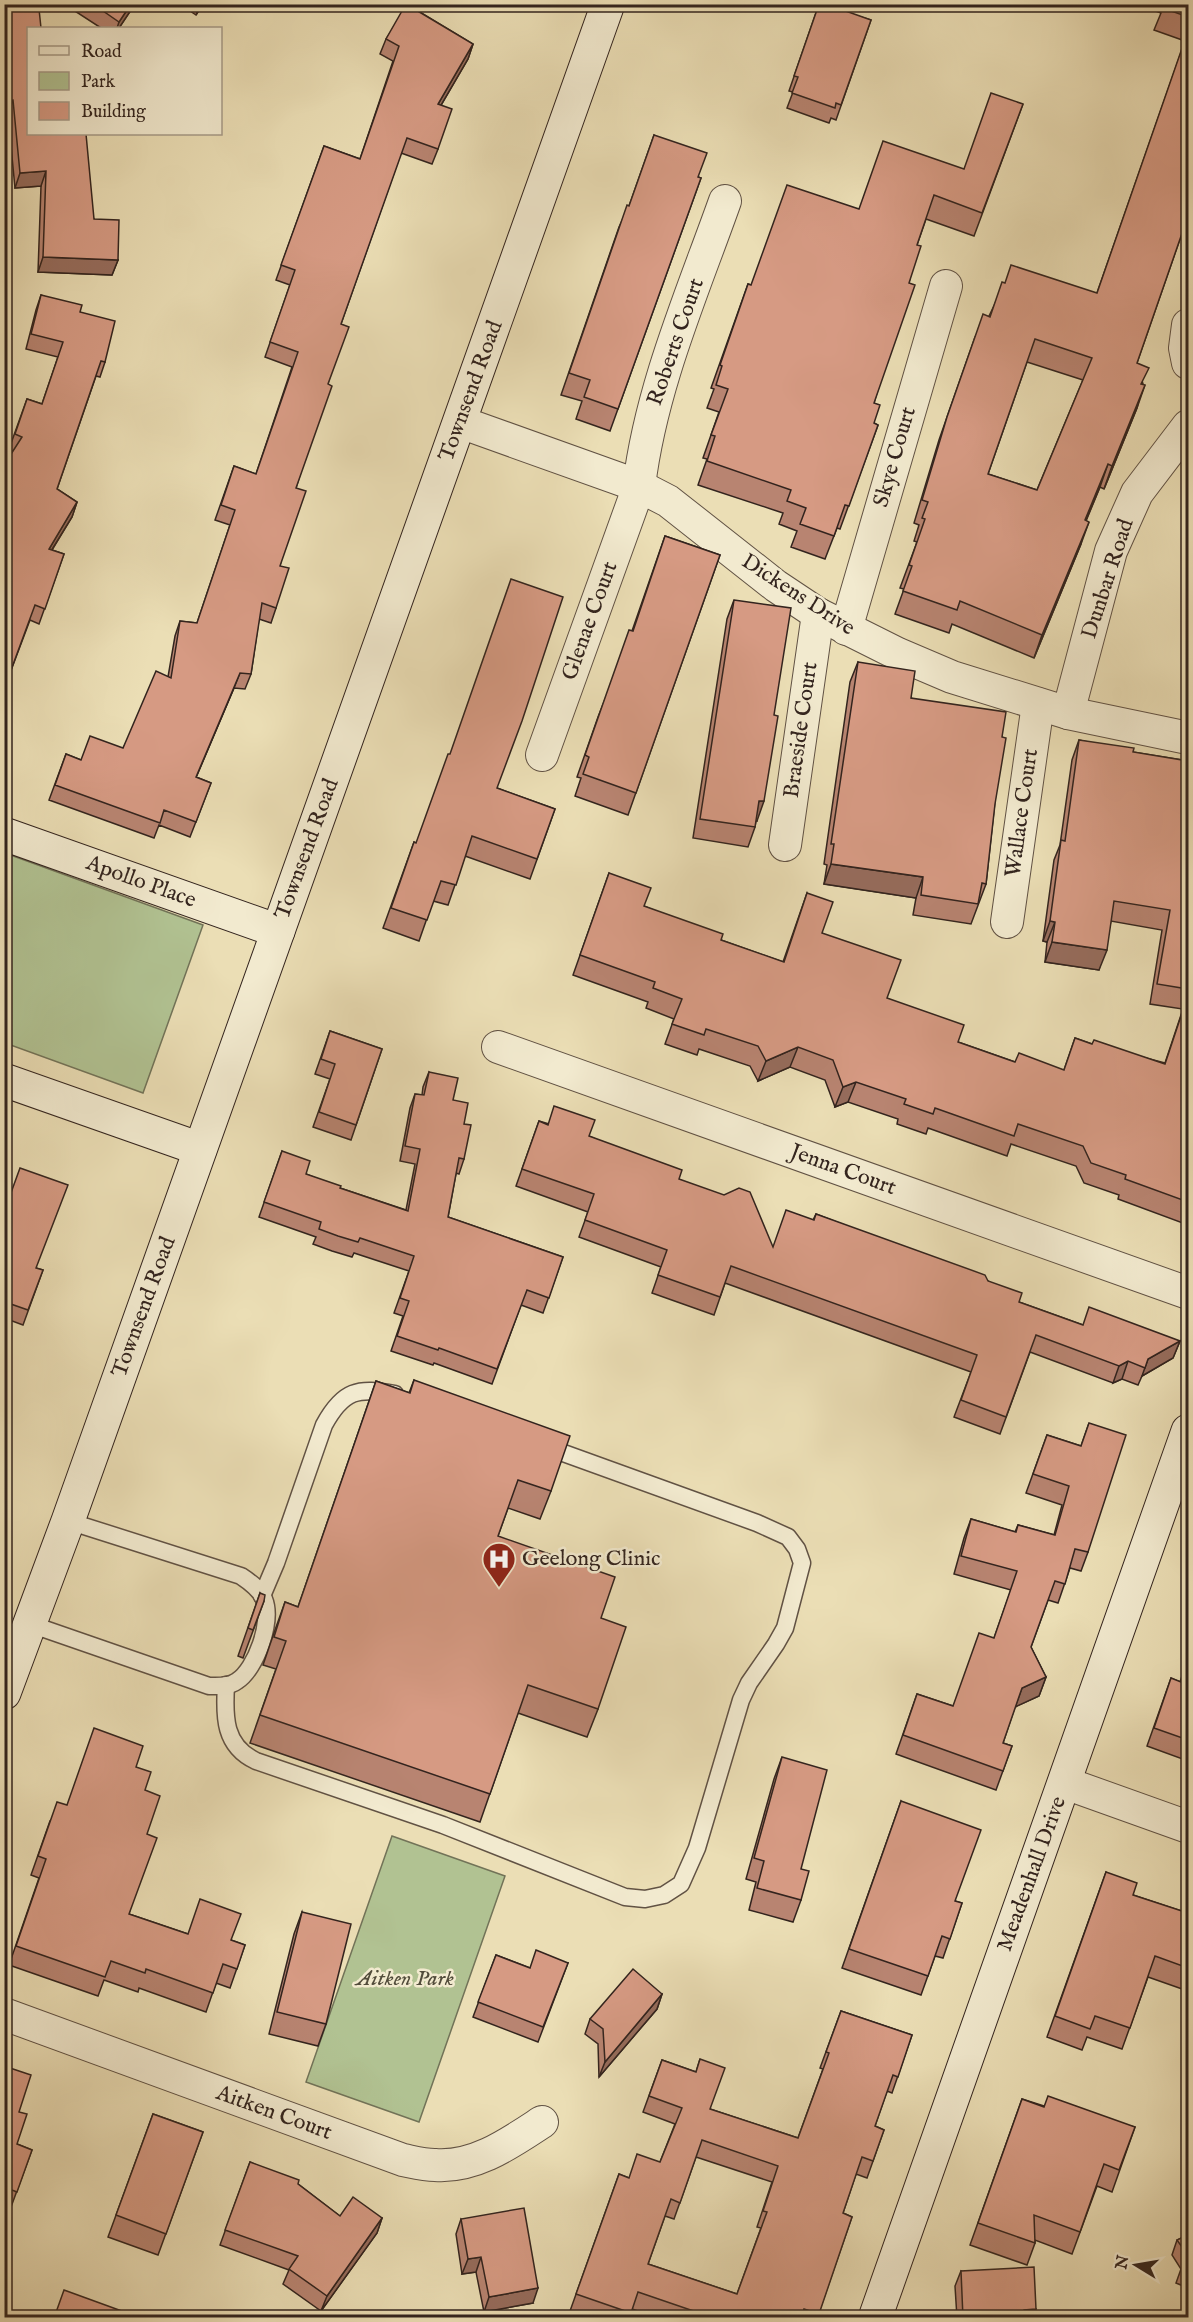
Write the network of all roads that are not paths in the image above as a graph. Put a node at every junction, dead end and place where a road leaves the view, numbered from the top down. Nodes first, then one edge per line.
1 (608, 4) edge
2 (725, 201) dead end
3 (946, 286) dead end
4 (1188, 325) edge
5 (1188, 363) edge
6 (460, 422) junction
7 (1188, 426) edge
8 (639, 486) junction
9 (818, 614) junction
10 (846, 629) junction
11 (1038, 704) junction
12 (1068, 714) junction
13 (1188, 738) edge
14 (542, 755) dead end
15 (4, 834) edge
16 (785, 845) dead end
17 (1007, 922) dead end
18 (278, 931) junction
19 (498, 1047) dead end
20 (4, 1080) edge
21 (200, 1149) junction
22 (1188, 1293) edge
23 (408, 1398) edge
24 (1188, 1431) edge
25 (529, 1441) edge
26 (68, 1521) junction
27 (262, 1596) junction
28 (30, 1624) junction
29 (226, 1685) junction
30 (4, 1693) edge
31 (1065, 1783) junction
32 (1188, 1827) edge
33 (4, 2014) edge
34 (542, 2122) dead end
35 (875, 2318) edge

1 - 6 main road, Townsend Road
2 - 8 street, Roberts Court
3 - 10 street, Skye Court
4 - 5 street
6 - 8 street, Dickens Drive
6 - 18 main road, Townsend Road
7 - 12 street, Dunbar Road
8 - 9 street, Dickens Drive
8 - 14 street, Glenae Court
9 - 10 street, Dickens Drive
9 - 16 street, Braeside Court
10 - 11 street, Dickens Drive
11 - 12 street, Dickens Drive
11 - 17 street, Wallace Court
12 - 13 street, Dickens Drive
15 - 18 main road, Apollo Place
18 - 21 main road, Townsend Road
19 - 22 street, Jenna Court
20 - 21 main road
21 - 26 main road, Townsend Road
23 - 27 lane
24 - 31 main road, Meadenhall Drive
25 - 29 lane
26 - 27 lane
26 - 28 main road, Townsend Road
27 - 29 lane
28 - 29 lane
28 - 30 main road, Townsend Road
31 - 32 street
31 - 35 main road, Meadenhall Drive
33 - 34 street, Aitken Court

